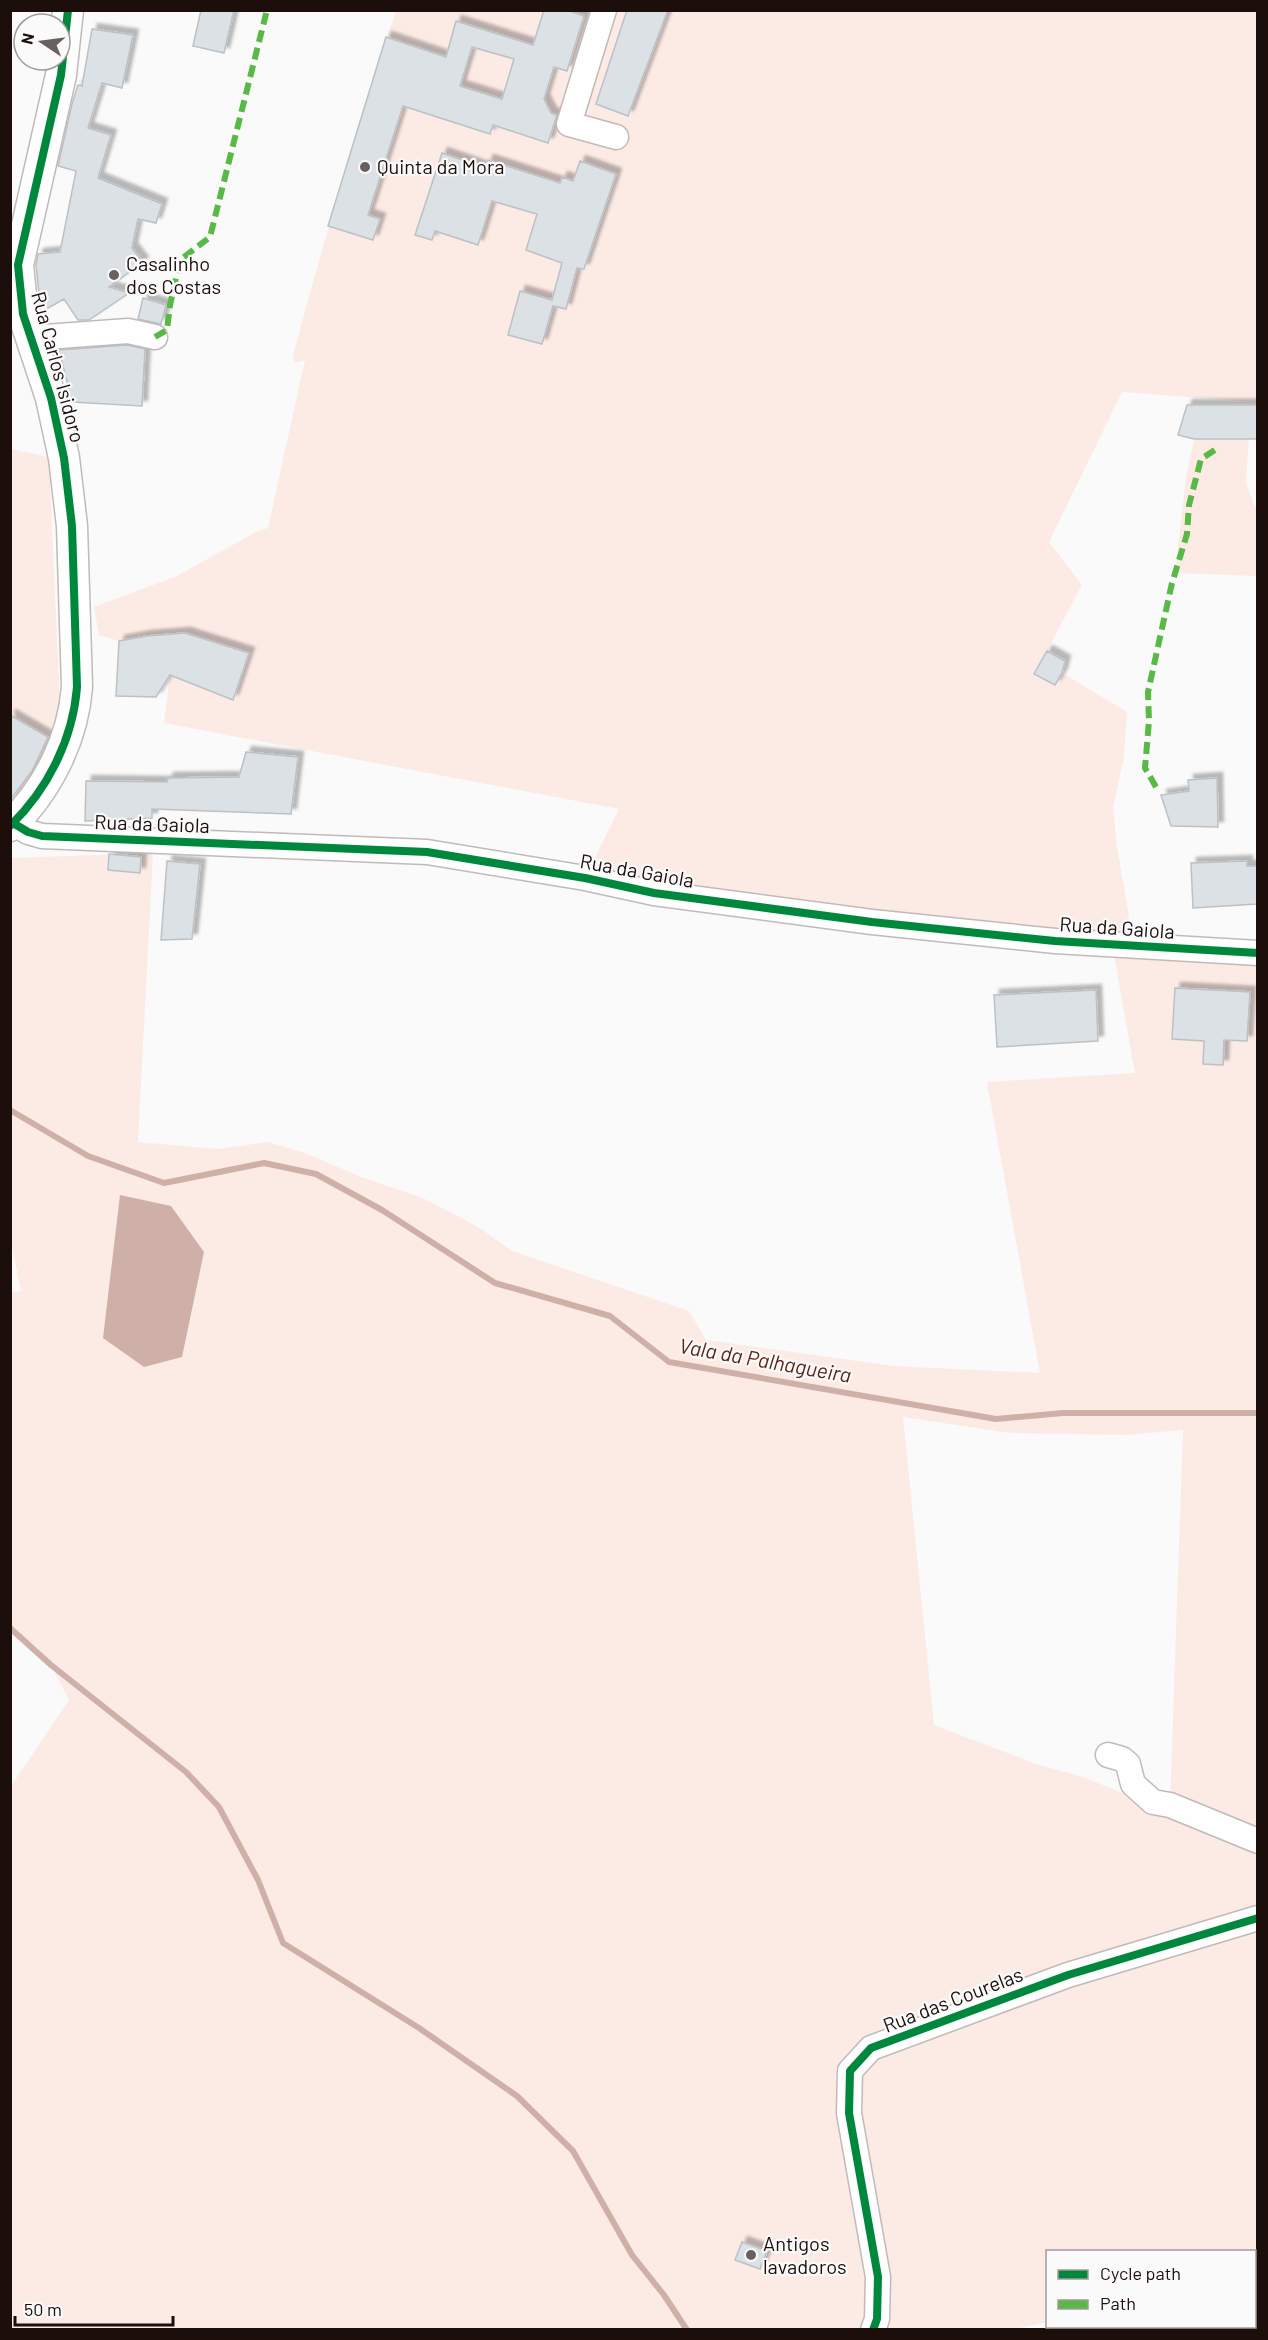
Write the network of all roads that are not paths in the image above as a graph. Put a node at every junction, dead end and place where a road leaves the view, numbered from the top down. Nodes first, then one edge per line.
1 (68, 10) edge
2 (604, 10) edge
3 (616, 137) dead end
4 (155, 337) dead end
5 (31, 338) junction
6 (12, 824) edge
7 (1257, 952) edge
8 (1108, 1755) dead end
9 (1257, 1841) edge
10 (1257, 1918) edge
11 (873, 2330) edge

1 - 5 street, Rua Carlos Isidoro
2 - 3 street
4 - 5 street
5 - 6 street, Rua Carlos Isidoro
6 - 7 street, Rua da Gaiola
8 - 9 street
10 - 11 street, Rua das Courelas

